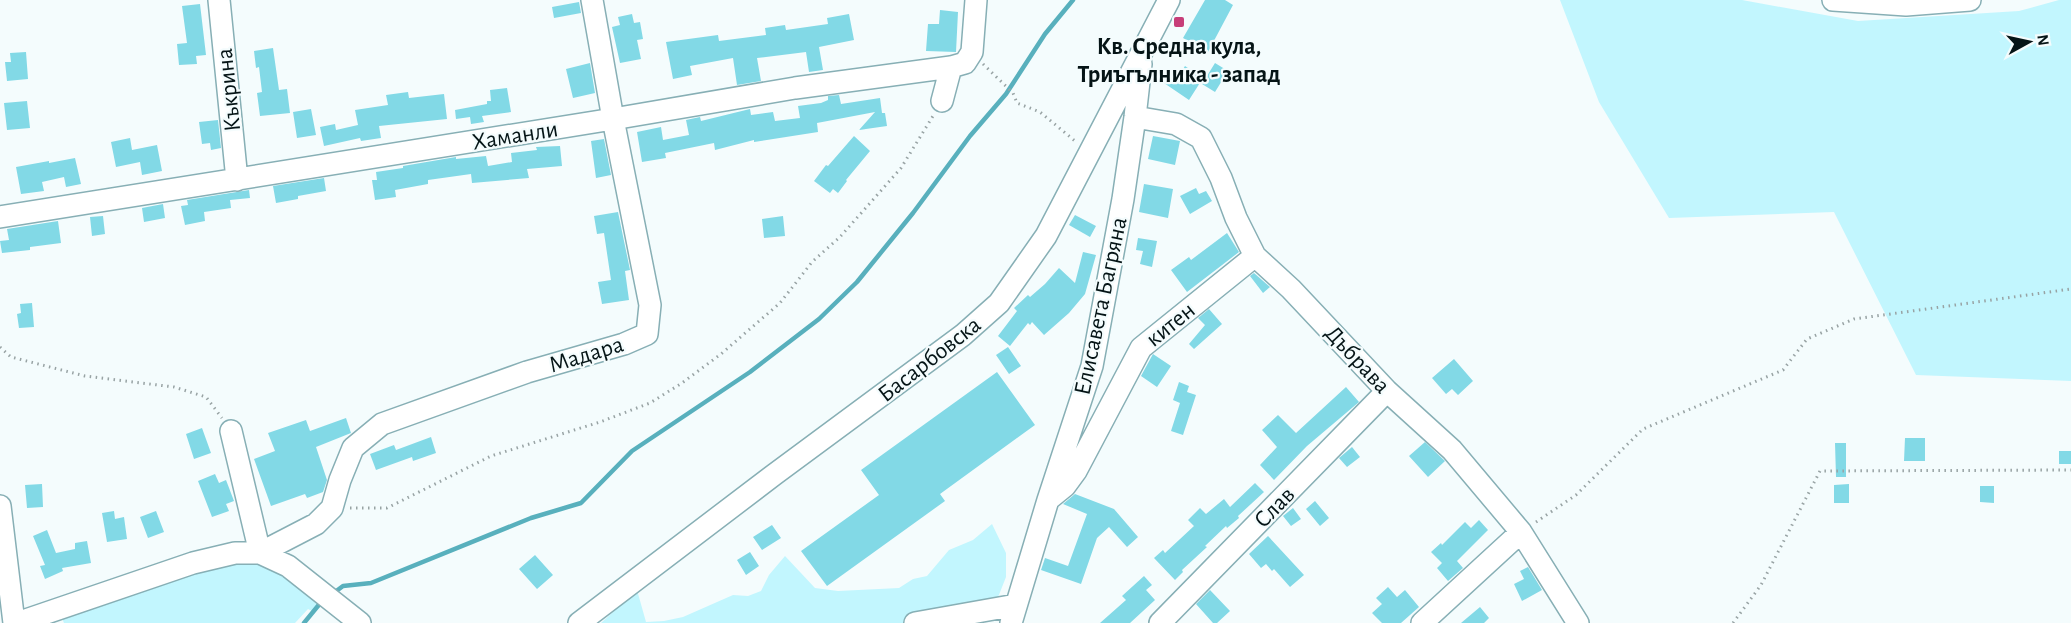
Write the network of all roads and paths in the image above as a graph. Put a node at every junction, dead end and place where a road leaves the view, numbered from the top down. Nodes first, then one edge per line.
1 (219, 0) edge
2 (592, 0) edge
3 (976, 0) edge
4 (1169, 0) edge
5 (1833, 0) edge
6 (1970, 0) edge
7 (972, 52) junction
8 (1142, 52) junction
9 (951, 67) junction
10 (942, 101) joint
11 (1135, 117) junction
12 (613, 119) junction
13 (1089, 152) junction
14 (237, 180) junction
15 (0, 217) edge
16 (1255, 256) junction
17 (2071, 289) edge
18 (0, 347) edge
19 (1387, 391) junction
20 (231, 431) joint
21 (2071, 470) edge
22 (1048, 500) junction
23 (0, 506) edge
24 (332, 508) junction
25 (1521, 532) junction
26 (260, 553) junction
27 (1014, 614) edge
28 (353, 617) edge
29 (15, 623) edge
30 (579, 623) edge
31 (915, 623) edge
32 (1160, 623) edge
33 (1422, 623) edge
34 (1578, 623) edge
35 (1733, 623) edge

1 - 14 street, Къкрина
2 - 12 street, Мадара
3 - 7 street
4 - 8 street, Басарбовска
5 - 6 street
7 - 9 street, Хаманли
7 - 13 path
8 - 11 street, Елисавета Багряна
8 - 13 street, Басарбовска
9 - 10 street
9 - 12 street, Хаманли
10 - 24 path
11 - 16 street, Дъбрава
11 - 22 street, Елисавета Багряна
12 - 14 street, Хаманли
12 - 24 street, Мадара
13 - 30 street, Басарбовска
14 - 15 street, Хаманли
16 - 19 street, Дъбрава
16 - 22 street, китен
17 - 25 path
18 - 20 path
19 - 25 street, Дъбрава
19 - 32 street, Слав
20 - 26 street
21 - 35 path
22 - 27 street, Елисавета Багряна
23 - 29 street
24 - 26 street
25 - 33 street
25 - 34 street, Дъбрава
26 - 28 street
26 - 29 street
27 - 31 street

